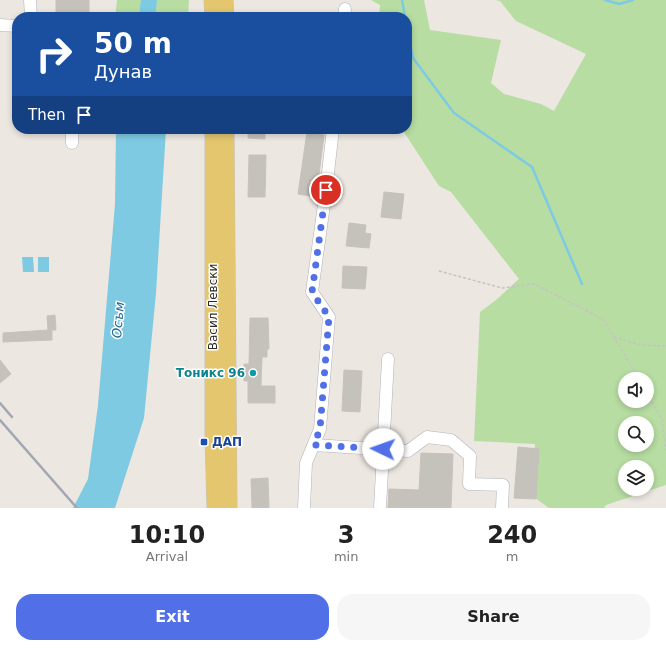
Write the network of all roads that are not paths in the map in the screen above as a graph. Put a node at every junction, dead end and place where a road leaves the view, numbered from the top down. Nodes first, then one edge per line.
1 (30, 0) edge
2 (212, 0) edge
3 (225, 0) edge
4 (31, 12) edge
5 (213, 12) edge
6 (226, 12) edge
7 (0, 25) edge
8 (12, 26) edge
9 (72, 134) edge
10 (213, 134) edge
11 (226, 134) edge
12 (332, 134) edge
13 (72, 143) dead end
14 (388, 359) dead end
15 (314, 445) junction
16 (383, 449) junction
17 (215, 508) edge
18 (228, 508) edge
19 (304, 508) edge
20 (380, 508) edge
21 (502, 508) edge

1 - 4 street
2 - 5 main road
3 - 6 main road
7 - 8 street
9 - 13 street
10 - 17 main road, Васил Левски
11 - 18 main road, Васил Левски
12 - 15 street
14 - 16 street
15 - 16 street
15 - 19 street
16 - 20 street
16 - 21 street

